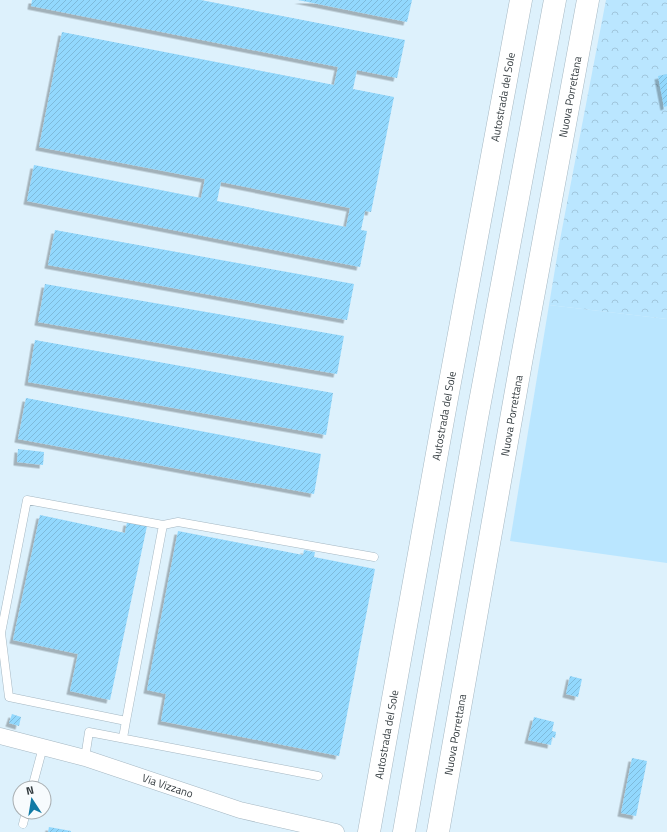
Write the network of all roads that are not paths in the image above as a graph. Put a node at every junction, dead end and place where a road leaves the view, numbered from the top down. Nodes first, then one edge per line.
1 (521, 0) edge
2 (555, 0) edge
3 (588, 0) edge
4 (164, 525) junction
5 (374, 557) dead end
6 (126, 721) junction
7 (0, 736) edge
8 (123, 738) junction
9 (43, 747) junction
10 (85, 758) junction
11 (318, 776) dead end
12 (34, 780) edge
13 (24, 820) edge
14 (23, 824) dead end
15 (336, 832) edge
16 (369, 832) edge
17 (404, 832) edge
18 (438, 832) edge

1 - 16 highway, Autostrada del Sole
2 - 17 highway
3 - 18 highway, Nuova Porrettana
4 - 5 lane
4 - 6 lane
4 - 6 lane
6 - 8 lane
7 - 9 street, Via Vizzano
8 - 10 lane
8 - 11 lane
9 - 10 street, Via Vizzano
9 - 12 lane
10 - 15 street, Via Vizzano
13 - 14 lane

